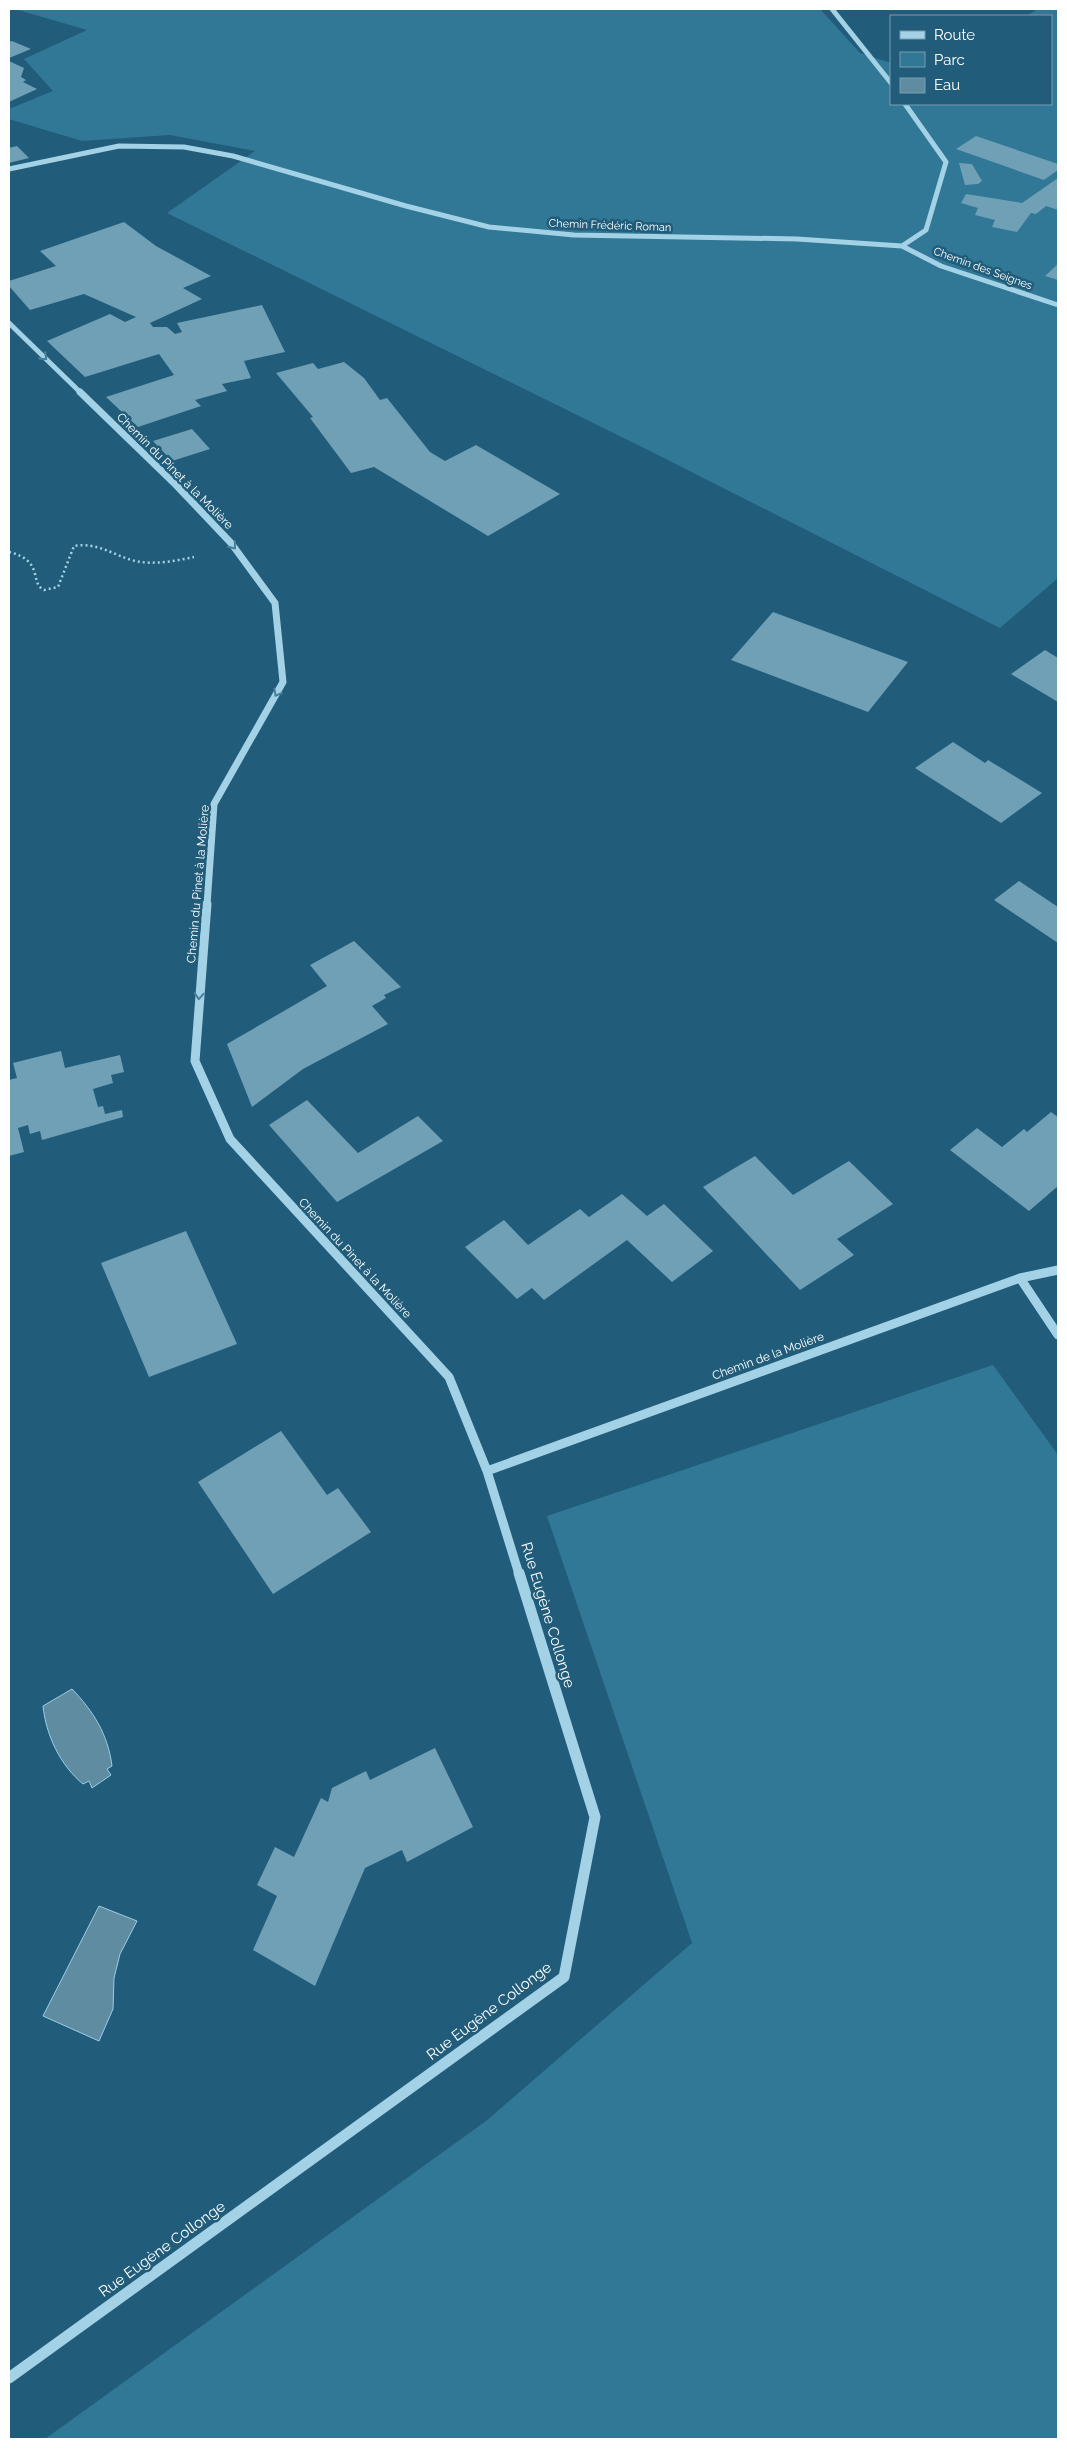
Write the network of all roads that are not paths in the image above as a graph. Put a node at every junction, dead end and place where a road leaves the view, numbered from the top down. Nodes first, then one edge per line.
1 (832, 9) edge
2 (890, 82) edge
3 (906, 105) edge
4 (9, 169) edge
5 (902, 246) junction
6 (1058, 305) edge
7 (9, 323) edge
8 (1058, 1270) edge
9 (1020, 1278) junction
10 (1058, 1335) edge
11 (487, 1471) junction
12 (9, 2378) edge

1 - 2 street
3 - 5 street
4 - 5 street, Chemin Frédéric Roman
5 - 6 street, Chemin des Seignes
7 -> 11 street, Chemin du Pinet à la Molière
8 - 9 street, Chemin de la Molière
9 - 10 street
9 - 11 street, Chemin de la Molière
11 - 12 street, Rue Eugène Collonge

